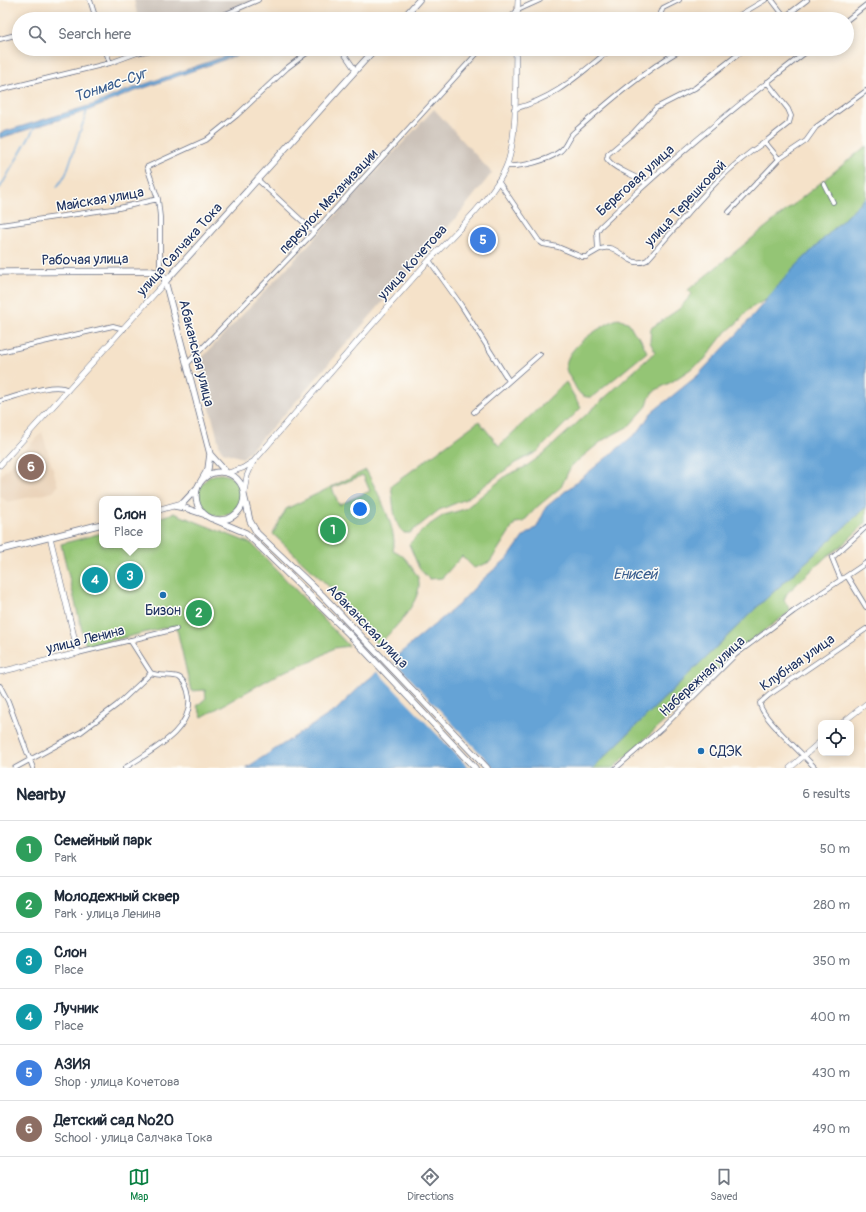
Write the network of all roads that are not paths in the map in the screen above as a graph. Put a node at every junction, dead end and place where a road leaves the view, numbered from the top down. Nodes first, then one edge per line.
1 (90, 0) edge
2 (258, 0) edge
3 (419, 0) edge
4 (518, 0) edge
5 (540, 0) edge
6 (679, 0) edge
7 (765, 0) edge
8 (772, 0) edge
9 (807, 0) edge
10 (866, 5) edge
11 (518, 10) joint
12 (94, 12) edge
13 (230, 12) edge
14 (408, 12) edge
15 (662, 12) edge
16 (745, 12) edge
17 (779, 12) edge
18 (791, 12) edge
19 (854, 14) edge
20 (12, 36) edge
21 (0, 39) edge
22 (108, 56) edge
23 (132, 56) edge
24 (303, 56) edge
25 (347, 56) edge
26 (369, 56) edge
27 (475, 56) edge
28 (516, 56) edge
29 (603, 56) edge
30 (669, 56) edge
31 (736, 56) edge
32 (801, 56) edge
33 (110, 63) junction
34 (356, 70) junction
35 (767, 82) junction
36 (0, 90) edge
37 (866, 91) edge
38 (514, 109) junction
39 (765, 142) junction
40 (779, 159) junction
41 (507, 166) junction
42 (258, 180) junction
43 (498, 181) junction
44 (645, 183) junction
45 (824, 184) dead end
46 (158, 199) junction
47 (833, 202) dead end
48 (729, 212) dead end
49 (0, 225) edge
50 (314, 232) junction
51 (598, 250) junction
52 (430, 260) junction
53 (0, 272) edge
54 (160, 273) junction
55 (166, 281) junction
56 (124, 328) junction
57 (0, 352) edge
58 (540, 354) dead end
59 (187, 364) junction
60 (509, 381) junction
61 (68, 390) junction
62 (0, 401) edge
63 (474, 412) dead end
64 (210, 454) junction
65 (253, 461) junction
66 (0, 465) edge
67 (227, 473) junction
68 (200, 482) junction
69 (244, 494) junction
70 (174, 506) junction
71 (161, 509) edge
72 (212, 518) junction
73 (99, 525) edge
74 (866, 527) edge
75 (50, 537) junction
76 (0, 550) edge
77 (866, 564) edge
78 (847, 576) junction
79 (841, 580) junction
80 (866, 607) edge
81 (176, 629) dead end
82 (866, 629) edge
83 (130, 640) junction
84 (78, 653) junction
85 (0, 672) edge
86 (151, 673) junction
87 (0, 686) edge
88 (866, 704) edge
89 (846, 720) edge
90 (818, 744) edge
91 (803, 756) junction
92 (29, 760) junction
93 (15, 768) edge
94 (33, 768) edge
95 (125, 768) edge
96 (476, 768) edge
97 (488, 768) edge
98 (616, 768) edge
99 (790, 768) edge
100 (815, 768) edge

1 - 12 street
2 - 13 street
3 - 14 main road
4 - 11 street
5 - 11 street
6 - 15 street
7 - 16 street
8 - 17 street
9 - 18 street
10 - 19 street
20 - 21 street
22 - 33 street
23 - 33 street
24 - 46 street, Майская улица
25 - 34 street
26 - 34 main road, улица Салчака Тока
27 - 50 street, переулок Механизации
28 - 38 street, улица Кочетова
29 - 38 street
30 - 41 street
31 - 44 street
32 - 35 street, Береговая улица
33 - 36 street
34 - 42 main road, улица Салчака Тока
35 - 39 street, улица Терешковой
35 - 44 street, Береговая улица
37 - 40 street
38 - 41 street, улица Кочетова
39 - 40 street
39 - 51 street, улица Терешковой
40 - 48 street
41 - 43 street, улица Кочетова
42 - 50 street
42 - 55 main road, улица Салчака Тока
43 - 51 street
43 - 52 street, улица Кочетова
44 - 51 street, Береговая улица
45 - 47 street
46 - 49 street, Майская улица
46 - 54 street
50 - 59 street, переулок Механизации
52 - 60 street
52 - 65 street, улица Кочетова
53 - 54 main road, Рабочая улица
54 - 55 main road
55 - 56 street, улица Салчака Тока
55 - 59 main road, Абаканская улица
56 - 57 street
56 - 61 street, улица Салчака Тока
58 - 60 street
59 - 64 main road, Абаканская улица
60 - 63 street
61 - 62 street
61 - 66 street, улица Салчака Тока
64 - 67 main road, Абаканская улица
64 - 68 main road, Абаканская улица
65 - 67 street, улица Кочетова
65 - 69 street, улица Кочетова
67 - 68 main road
67 - 69 main road
68 - 70 main road
68 - 72 main road
69 - 72 main road
69 - 97 main road, Абаканская улица
70 - 71 main road
70 - 72 main road
72 - 96 main road, Абаканская улица
73 - 75 main road
74 - 79 street
75 - 76 main road
75 - 84 street
77 - 78 street, Набережная улица
78 - 79 street, Набережная улица
78 - 80 street
79 - 98 street, Набережная улица
81 - 83 street, улица Ленина
82 - 91 street, Клубная улица
83 - 84 street, улица Ленина
83 - 86 street
84 - 85 street, улица Ленина
86 - 92 street
86 - 95 street
87 - 92 street
88 - 89 street
90 - 91 street
91 - 99 street
91 - 100 street
92 - 93 street
92 - 94 street

